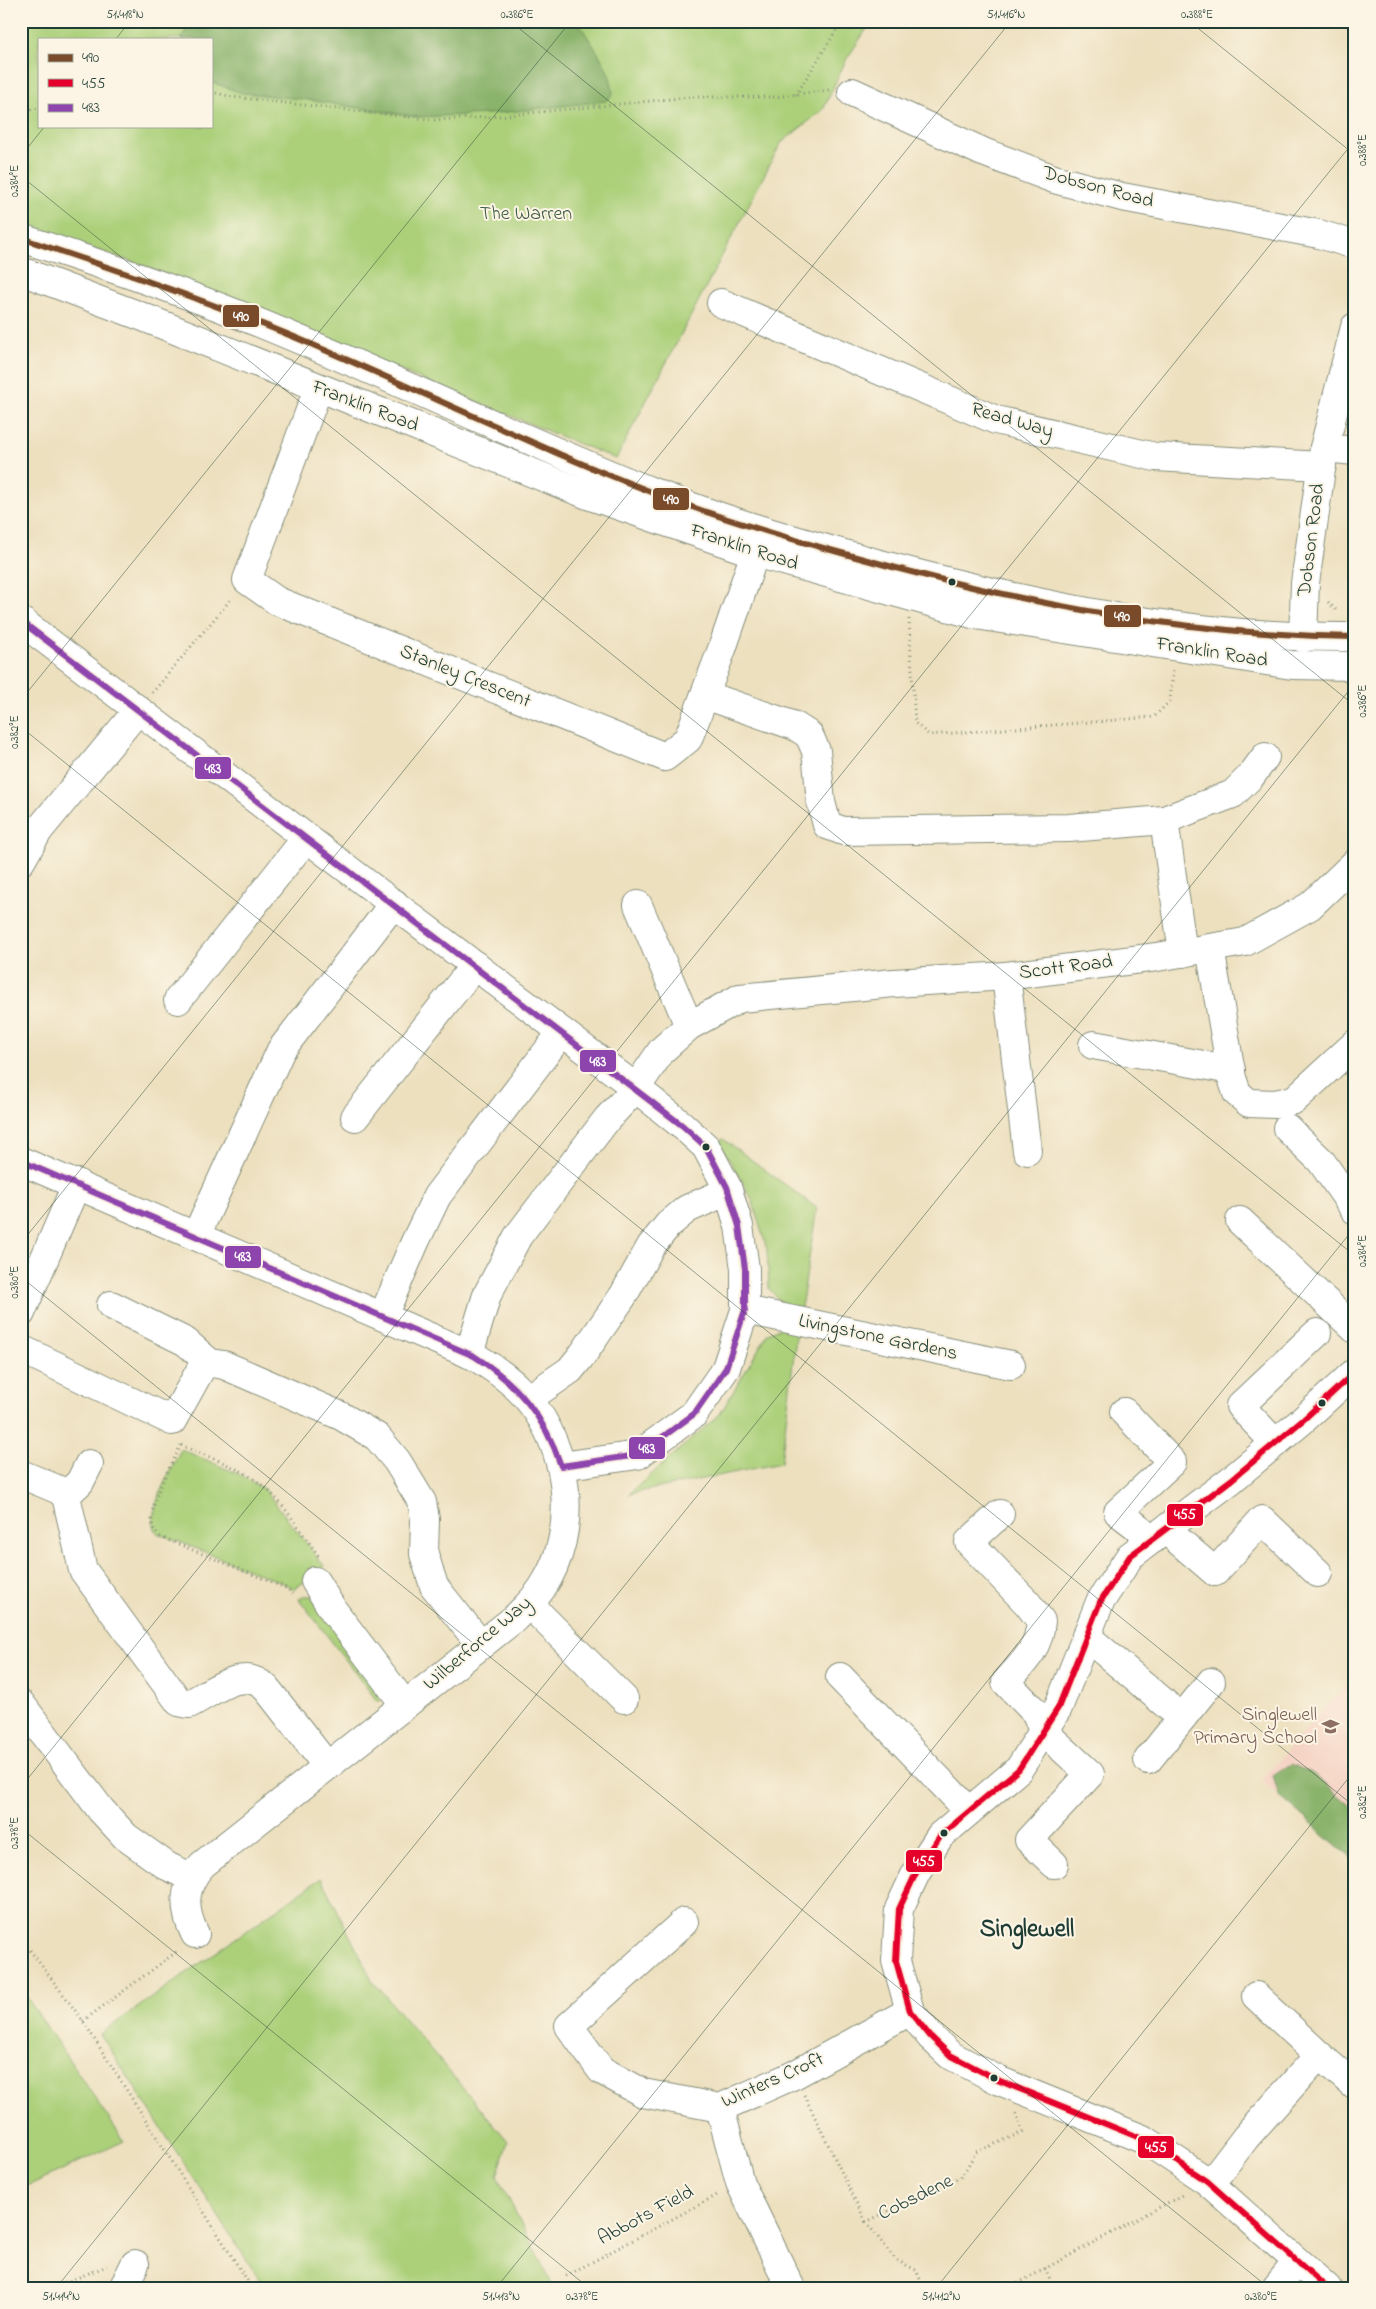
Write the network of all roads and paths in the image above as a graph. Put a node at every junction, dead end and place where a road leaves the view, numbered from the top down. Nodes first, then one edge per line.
1 (842, 21) edge
2 (212, 92) edge
3 (852, 92) joint
4 (796, 96) junction
5 (38, 108) edge
6 (21, 111) edge
7 (21, 238) edge
8 (1355, 245) edge
9 (21, 272) edge
10 (721, 303) dead end
11 (1355, 327) edge
12 (318, 389) junction
13 (1355, 451) edge
14 (1323, 457) junction
15 (755, 553) junction
16 (247, 580) junction
17 (907, 596) junction
18 (21, 620) edge
19 (1355, 637) edge
20 (1303, 638) junction
21 (1176, 647) junction
22 (1355, 666) edge
23 (705, 695) junction
24 (138, 710) junction
25 (1264, 757) dead end
26 (1164, 820) junction
27 (307, 837) junction
28 (21, 861) edge
29 (1355, 863) edge
30 (394, 903) junction
31 (638, 905) dead end
32 (1210, 948) junction
33 (1183, 953) junction
34 (475, 965) junction
35 (1006, 976) junction
36 (178, 1000) dead end
37 (689, 1026) junction
38 (562, 1032) junction
39 (1355, 1044) edge
40 (1093, 1045) dead end
41 (1231, 1070) junction
42 (636, 1088) junction
43 (355, 1117) dead end
44 (1287, 1128) dead end
45 (1027, 1151) dead end
46 (21, 1161) edge
47 (77, 1183) junction
48 (728, 1191) junction
49 (1355, 1210) edge
50 (1240, 1221) dead end
51 (196, 1236) junction
52 (111, 1305) dead end
53 (745, 1310) junction
54 (21, 1313) edge
55 (384, 1316) junction
56 (1355, 1329) edge
57 (1317, 1333) dead end
58 (21, 1349) edge
59 (469, 1354) junction
60 (210, 1363) junction
61 (1011, 1365) dead end
62 (1355, 1372) edge
63 (528, 1399) junction
64 (1124, 1412) dead end
65 (177, 1433) junction
66 (1275, 1443) junction
67 (88, 1464) dead end
68 (561, 1466) junction
69 (21, 1474) edge
70 (65, 1496) junction
71 (1000, 1514) dead end
72 (1159, 1534) junction
73 (1318, 1572) dead end
74 (311, 1581) junction
75 (529, 1604) junction
76 (1086, 1636) junction
77 (481, 1645) junction
78 (840, 1677) dead end
79 (1211, 1682) dead end
80 (624, 1699) dead end
81 (21, 1704) edge
82 (405, 1705) junction
83 (1182, 1718) junction
84 (1043, 1731) junction
85 (1148, 1760) dead end
86 (327, 1766) junction
87 (969, 1811) junction
88 (1054, 1864) dead end
89 (192, 1878) junction
90 (684, 1922) dead end
91 (194, 1934) joint
92 (21, 1938) edge
93 (1256, 1996) dead end
94 (910, 2010) junction
95 (83, 2021) junction
96 (1319, 2055) junction
97 (794, 2075) junction
98 (1355, 2086) edge
99 (1018, 2089) junction
100 (720, 2108) junction
101 (740, 2183) junction
102 (1208, 2183) junction
103 (866, 2222) junction
104 (1297, 2262) junction
105 (1045, 2268) junction
106 (566, 2276) dead end
107 (252, 2288) edge
108 (791, 2288) edge
109 (924, 2288) edge
110 (1009, 2288) edge
111 (1054, 2288) edge
112 (1276, 2288) edge
113 (1327, 2288) edge

1 - 4 path
2 - 4 path
3 - 4 path
3 - 8 street, Dobson Road
5 - 6 path
7 - 20 street
9 - 12 street, Franklin Road
10 - 14 street, Read Way
11 - 14 street, Dobson Road
12 - 15 street, Franklin Road
12 - 16 street
13 - 14 street, Read Way
14 - 20 street, Dobson Road
15 - 17 street, Franklin Road
15 - 23 street, Stanley Crescent
16 - 23 street, Stanley Crescent
16 - 24 path
17 - 21 street, Franklin Road
17 - 21 path
18 - 24 street
19 - 20 street
21 - 22 street, Franklin Road
23 - 26 street
24 - 27 street
24 - 28 street
25 - 26 street
26 - 33 street
27 - 30 street
27 - 36 street
29 - 32 street, Scott Road
30 - 34 street
30 - 51 street
31 - 37 street
32 - 33 street, Scott Road
32 - 41 street
33 - 35 street, Scott Road
34 - 38 street
34 - 43 street
35 - 37 street, Scott Road
35 - 45 street
37 - 42 street, Scott Road
38 - 42 street
38 - 55 street
39 - 41 street
40 - 41 street
42 - 48 street
42 - 59 street, Scott Road
44 - 49 street
46 - 47 street, Wilberforce Way
47 - 51 street, Wilberforce Way
47 - 54 street
48 - 53 street
48 - 63 street
50 - 56 street
51 - 55 street, Wilberforce Way
52 - 60 street
53 - 61 street, Livingstone Gardens
53 - 68 street
55 - 59 street, Wilberforce Way
57 - 66 street
58 - 65 street
59 - 63 street, Wilberforce Way
60 - 65 street
60 - 77 street
62 - 66 street
63 - 68 street, Wilberforce Way
64 - 72 street
65 - 74 path
65 - 74 path
66 - 72 street
67 - 70 street
68 - 75 street, Wilberforce Way
69 - 70 street
70 - 86 street
71 - 84 street
72 - 73 street
72 - 76 street
74 - 82 street
75 - 77 street, Wilberforce Way
75 - 80 street
76 - 83 street
76 - 84 street
77 - 82 street, Wilberforce Way
78 - 87 street
79 - 83 street
81 - 89 street
82 - 86 street, Wilberforce Way
83 - 85 street
84 - 87 street
84 - 88 street
86 - 89 street, Wilberforce Way
87 - 94 street
89 - 91 street, Wilberforce Way
90 - 100 street, Winters Croft
91 - 95 path
92 - 95 path
93 - 96 street
94 - 97 street, Winters Croft
94 - 99 street
95 - 107 path
96 - 98 street
96 - 102 street
97 - 100 street, Winters Croft
97 - 103 path, Cobsdene
99 - 102 street
99 - 103 path, Cobsdene
100 - 101 street
101 - 106 path, Abbots Field
101 - 108 street
102 - 104 street
102 - 105 path
103 - 109 path, Cobsdene
104 - 112 street
104 - 113 street
105 - 110 path
105 - 111 path

